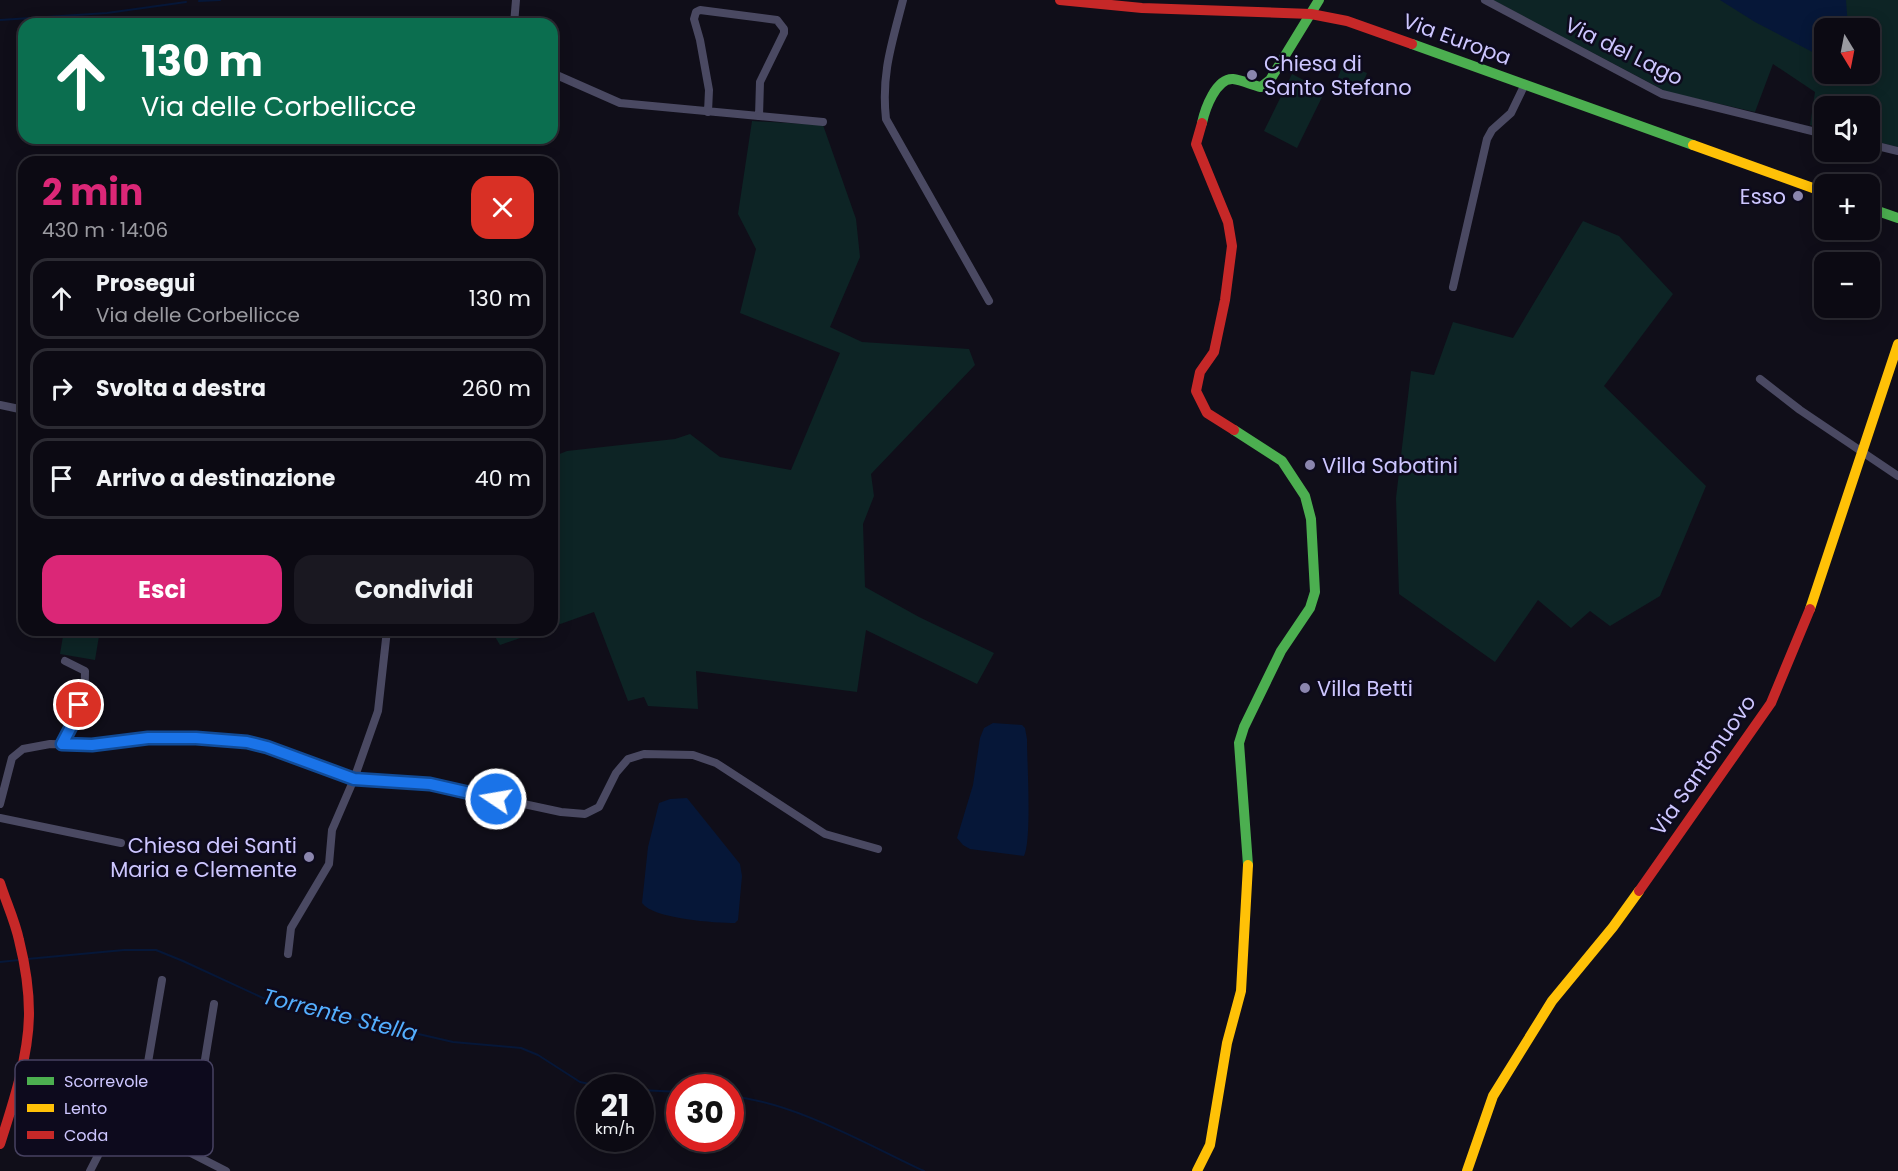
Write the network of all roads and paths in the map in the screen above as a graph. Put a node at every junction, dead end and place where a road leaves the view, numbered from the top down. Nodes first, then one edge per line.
1 (516, 0) edge
2 (903, 0) edge
3 (1060, 0) edge
4 (1220, 0) edge
5 (1320, 0) edge
6 (1485, 0) edge
7 (1219, 12) junction
8 (1311, 14) junction
9 (514, 18) edge
10 (558, 76) edge
11 (1525, 84) junction
12 (708, 112) junction
13 (759, 116) junction
14 (823, 122) dead end
15 (1814, 132) edge
16 (1880, 147) edge
17 (1898, 151) edge
18 (1814, 188) edge
19 (1880, 212) edge
20 (1898, 218) edge
21 (1453, 288) dead end
22 (989, 301) dead end
23 (1898, 344) edge
24 (1760, 379) dead end
25 (0, 405) edge
26 (18, 409) edge
27 (1863, 453) junction
28 (1898, 476) edge
29 (386, 636) edge
30 (65, 660) dead end
31 (62, 744) junction
32 (354, 779) junction
33 (0, 804) edge
34 (0, 818) edge
35 (121, 843) dead end
36 (878, 849) dead end
37 (0, 883) edge
38 (288, 954) dead end
39 (162, 980) dead end
40 (214, 1004) dead end
41 (22, 1060) edge
42 (148, 1060) edge
43 (205, 1060) edge
44 (15, 1091) edge
45 (11, 1110) junction
46 (15, 1111) edge
47 (0, 1144) edge
48 (98, 1156) edge
49 (198, 1156) edge
50 (90, 1171) edge
51 (226, 1171) edge
52 (1197, 1171) edge
53 (1467, 1171) edge

1 - 9 street
2 - 22 street
3 - 7 street, Via Europa
4 - 7 street
5 - 8 street
6 - 15 street, Via del Lago
7 - 8 street, Via Europa
8 - 11 street, Via Europa
8 - 52 street
10 - 12 street
11 - 18 street, Via Europa
11 - 21 street
12 - 13 street
12 - 13 street
13 - 14 street
16 - 17 street
19 - 20 street
23 - 27 street, Via Santonuovo
24 - 27 street
25 - 26 street
27 - 28 street
27 - 53 street, Via Santonuovo
29 - 32 street
30 - 31 street
31 - 32 street
31 - 33 street
32 - 36 street
32 - 38 street
34 - 35 street
37 - 41 street
39 - 42 street
40 - 43 street
44 - 45 street
45 - 46 street
45 - 47 street
48 - 50 street
49 - 51 street

